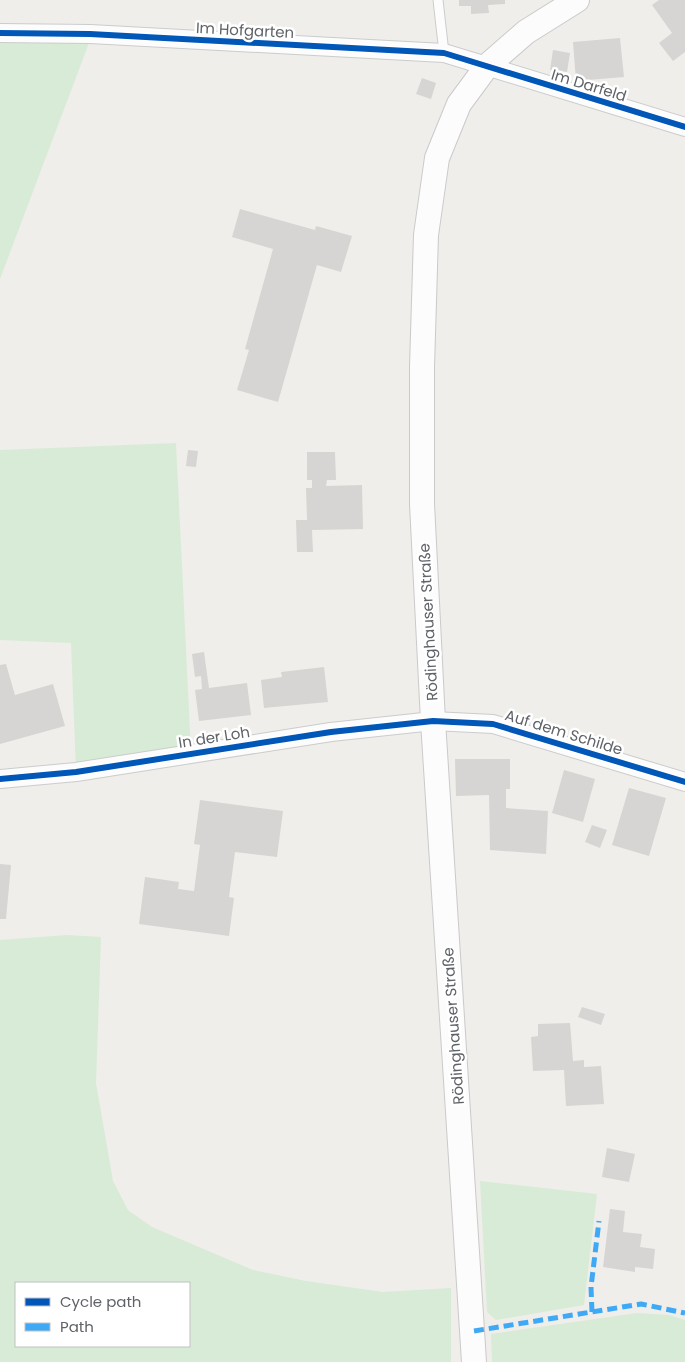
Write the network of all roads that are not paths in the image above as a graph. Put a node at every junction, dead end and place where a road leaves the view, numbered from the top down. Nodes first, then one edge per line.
1 (438, 0) edge
2 (577, 0) edge
3 (0, 33) edge
4 (444, 53) junction
5 (487, 66) junction
6 (685, 128) edge
7 (433, 722) junction
8 (0, 778) edge
9 (685, 782) edge
10 (474, 1362) edge

1 - 4 lane
2 - 5 main road, Rödinghauser Straße
3 - 4 street, Im Hofgarten
4 - 5 street, Im Hofgarten
5 - 6 street, Im Darfeld
5 - 7 main road, Rödinghauser Straße
7 - 8 street, In der Loh
7 - 9 street, Auf dem Schilde
7 - 10 main road, Rödinghauser Straße

